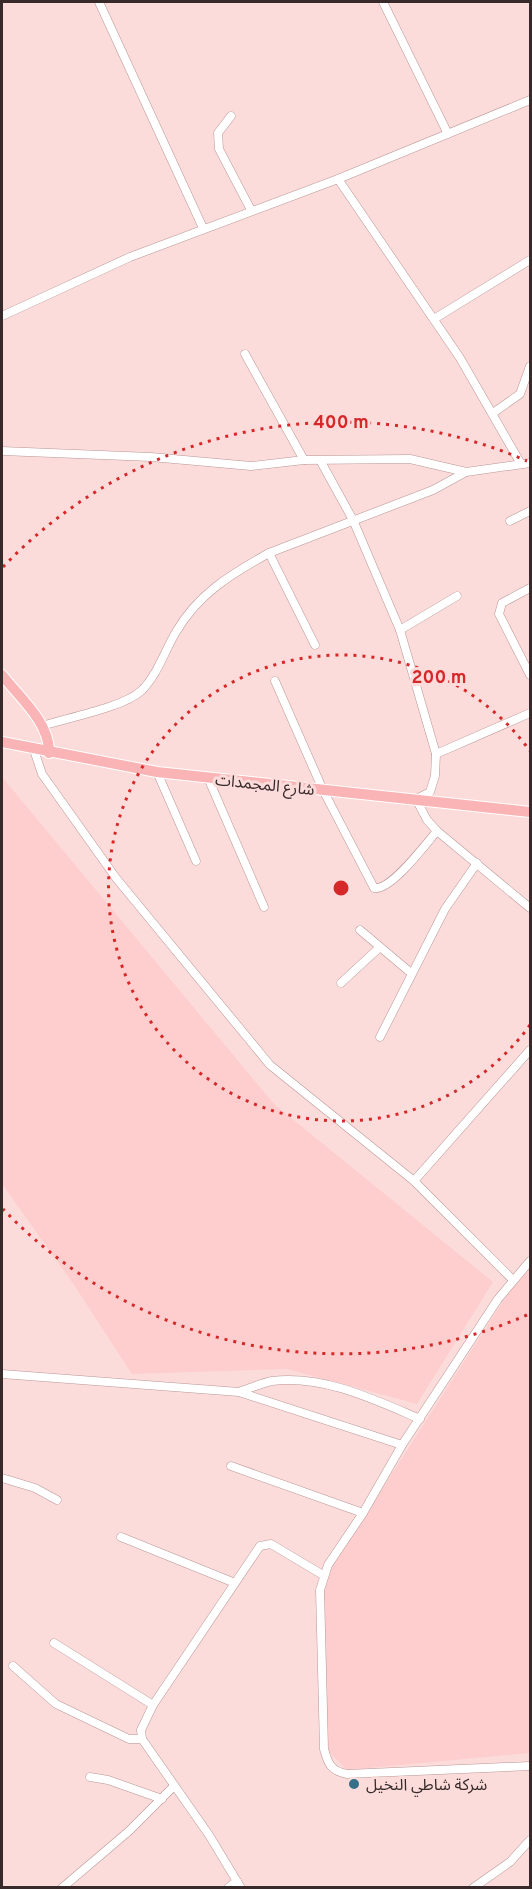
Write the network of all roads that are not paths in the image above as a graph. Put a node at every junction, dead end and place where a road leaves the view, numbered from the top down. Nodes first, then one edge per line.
1 (99, 2) edge
2 (387, 3) edge
3 (531, 99) edge
4 (231, 117) dead end
5 (448, 135) junction
6 (338, 179) junction
7 (251, 210) junction
8 (203, 228) junction
9 (531, 260) edge
10 (2, 316) edge
11 (434, 320) junction
12 (245, 354) dead end
13 (531, 366) edge
14 (493, 413) junction
15 (2, 451) edge
16 (304, 460) junction
17 (320, 460) junction
18 (531, 463) edge
19 (521, 464) junction
20 (466, 472) junction
21 (531, 511) edge
22 (353, 520) junction
23 (510, 521) dead end
24 (269, 553) junction
25 (531, 588) edge
26 (457, 596) dead end
27 (400, 630) junction
28 (315, 645) dead end
29 (530, 672) edge
30 (2, 675) edge
31 (275, 681) dead end
32 (531, 713) edge
33 (42, 726) junction
34 (2, 742) edge
35 (34, 750) junction
36 (50, 753) junction
37 (436, 754) junction
38 (157, 772) junction
39 (208, 778) junction
40 (323, 790) junction
41 (416, 799) junction
42 (531, 812) edge
43 (437, 831) junction
44 (196, 861) dead end
45 (477, 863) junction
46 (264, 907) dead end
47 (531, 908) edge
48 (360, 930) dead end
49 (380, 947) junction
50 (411, 973) junction
51 (341, 983) dead end
52 (380, 1037) dead end
53 (531, 1050) edge
54 (414, 1181) junction
55 (531, 1261) edge
56 (512, 1279) junction
57 (2, 1374) edge
58 (239, 1392) junction
59 (420, 1419) junction
60 (402, 1445) junction
61 (231, 1466) dead end
62 (2, 1478) edge
63 (57, 1500) dead end
64 (363, 1513) junction
65 (121, 1537) dead end
66 (323, 1575) junction
67 (235, 1583) junction
68 (54, 1643) dead end
69 (13, 1666) dead end
70 (153, 1705) junction
71 (142, 1739) junction
72 (531, 1767) edge
73 (90, 1778) dead end
74 (174, 1786) junction
75 (162, 1799) junction
76 (531, 1840) edge
77 (239, 1884) edge
78 (62, 1887) edge
79 (228, 1887) edge
80 (473, 1887) edge

1 - 8 street
2 - 5 street
3 - 5 street
4 - 7 street
5 - 6 street
6 - 7 street
6 - 11 street
7 - 8 street
8 - 10 street
9 - 11 street
11 - 14 street
12 - 16 street
13 - 14 street
14 - 19 street
15 - 16 street
16 - 17 street
17 - 20 street
17 - 22 street
18 - 19 street
19 - 20 street
20 - 22 street
21 - 23 street
22 - 24 street
22 - 27 street
24 - 28 street
24 - 33 street
25 - 29 street
26 - 27 street
27 - 37 street
30 - 33 main road
31 - 40 street
32 - 37 street
33 - 36 main road
34 - 35 main road, شارع المجمدات
35 - 36 main road, شارع المجمدات
35 - 54 street
36 - 38 main road, شارع المجمدات
37 - 41 street
38 - 39 main road, شارع المجمدات
38 - 44 street
39 - 40 main road, شارع المجمدات
39 - 46 street
40 - 41 main road, شارع المجمدات
40 - 43 street
41 - 42 main road, شارع المجمدات
41 - 43 street
43 - 45 street
45 - 47 street
45 - 50 street
48 - 49 street
49 - 50 street
49 - 51 street
50 - 52 street
53 - 54 street
54 - 56 street
55 - 56 street
56 - 59 street
57 - 58 street
58 - 59 street
58 - 60 street
59 - 60 street
60 - 64 street
61 - 64 street
62 - 63 street
64 - 66 street
65 - 67 street
66 - 67 street
66 - 72 street
67 - 70 street
68 - 70 street
69 - 71 street
70 - 71 street
71 - 74 street
73 - 75 street
74 - 75 street
74 - 77 street
75 - 78 street
76 - 80 street
77 - 79 street

